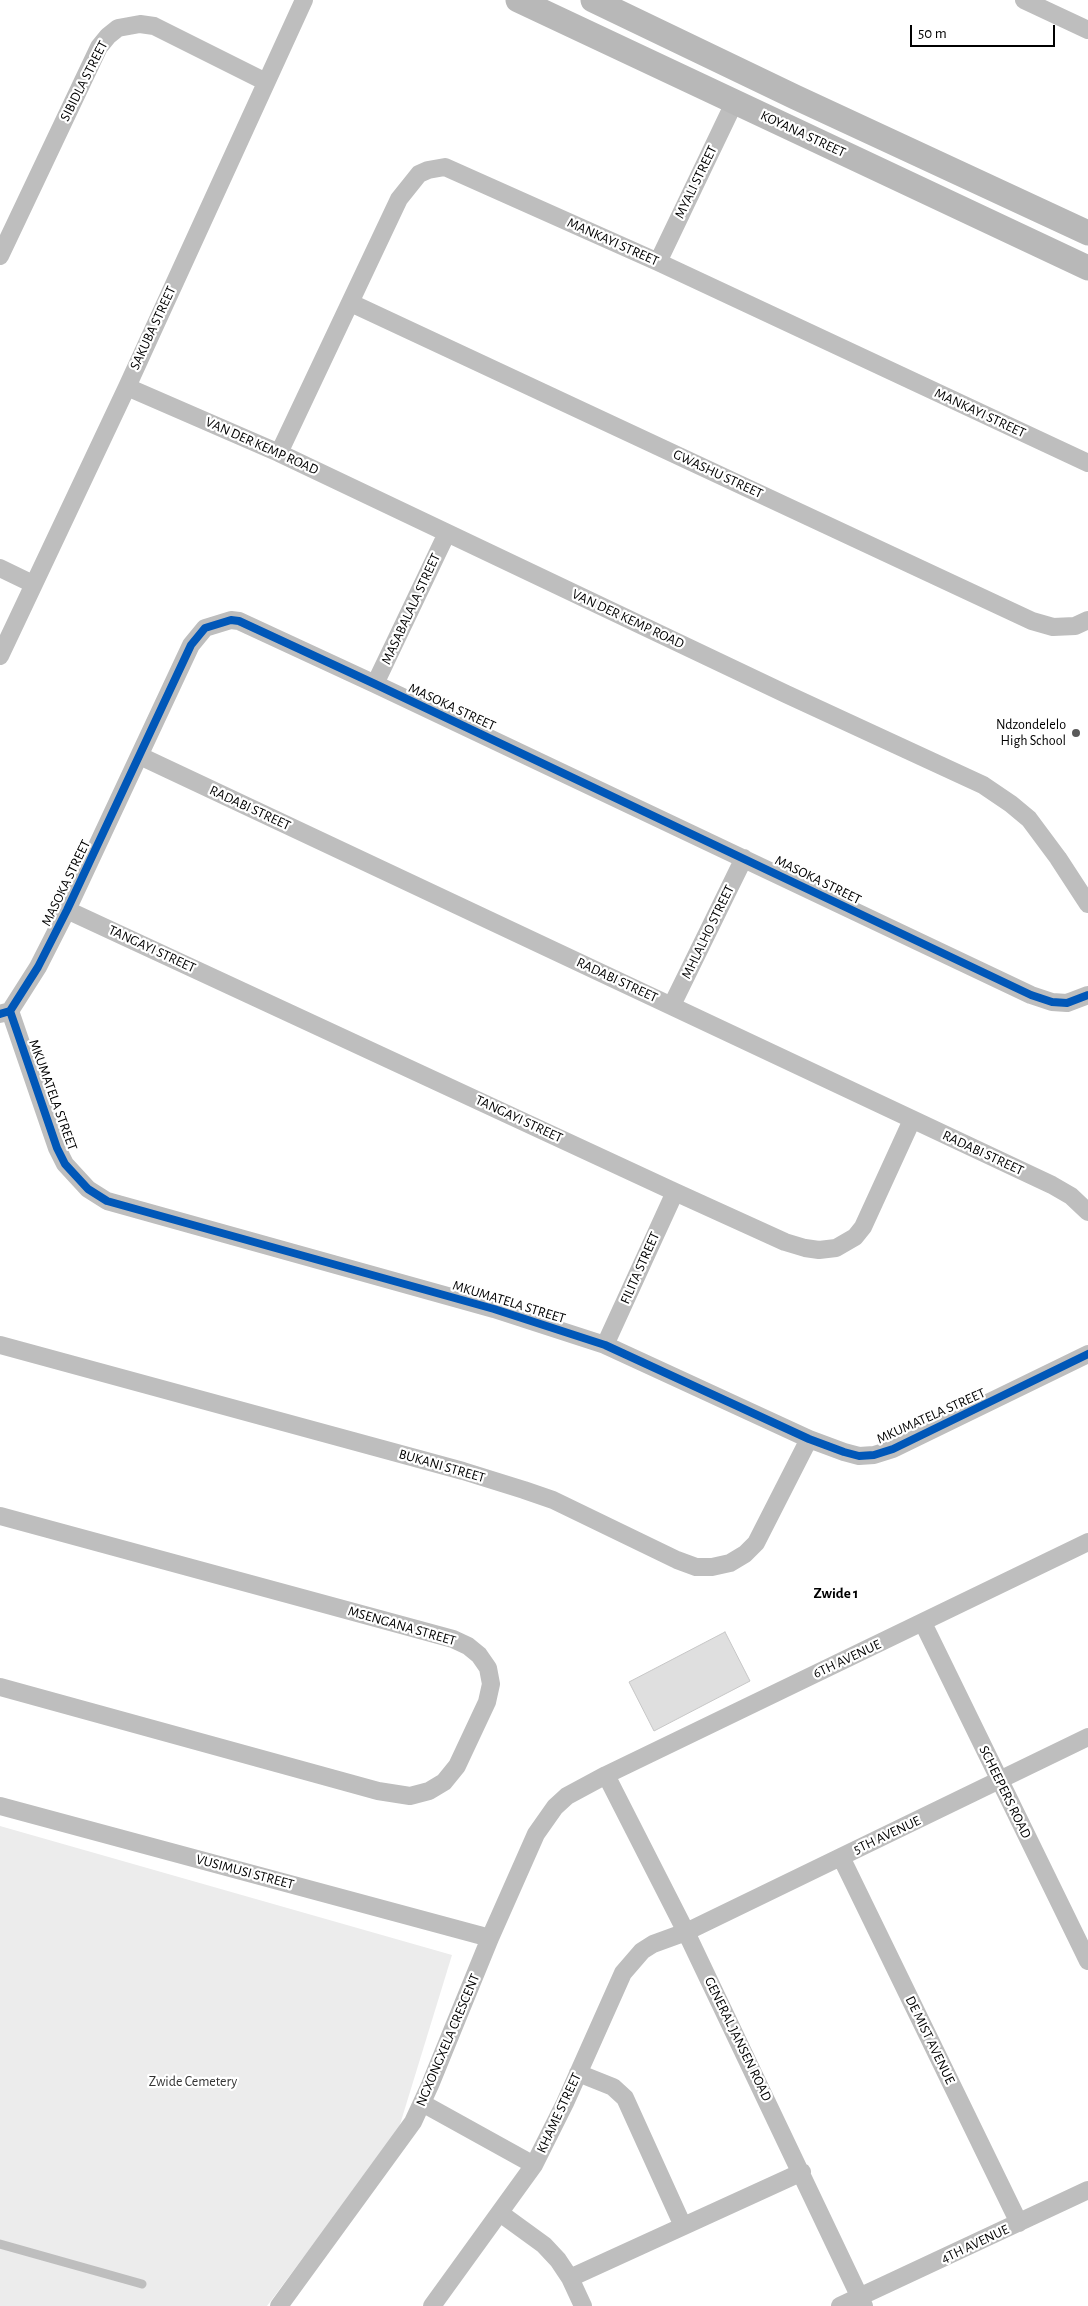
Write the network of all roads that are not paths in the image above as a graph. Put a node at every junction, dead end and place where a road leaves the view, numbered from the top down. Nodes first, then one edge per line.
1 (304, 0) edge
2 (518, 0) edge
3 (593, 0) edge
4 (1024, 0) edge
5 (1088, 30) edge
6 (266, 82) junction
7 (734, 101) junction
8 (1088, 233) edge
9 (0, 256) edge
10 (658, 262) junction
11 (1088, 268) edge
12 (351, 303) junction
13 (126, 387) junction
14 (279, 453) junction
15 (1088, 463) edge
16 (447, 533) junction
17 (0, 568) edge
18 (33, 584) junction
19 (1088, 620) edge
20 (0, 656) edge
21 (375, 684) junction
22 (140, 756) junction
23 (744, 858) junction
24 (1088, 904) edge
25 (67, 910) junction
26 (1088, 995) edge
27 (672, 1006) junction
28 (5, 1013) edge
29 (912, 1120) junction
30 (675, 1192) junction
31 (1088, 1212) edge
32 (0, 1344) edge
33 (605, 1345) junction
34 (1088, 1354) edge
35 (809, 1439) junction
36 (0, 1516) edge
37 (1088, 1542) edge
38 (923, 1623) junction
39 (0, 1688) edge
40 (1088, 1737) edge
41 (606, 1775) junction
42 (1000, 1781) junction
43 (0, 1806) edge
44 (841, 1857) junction
45 (686, 1932) junction
46 (490, 1938) junction
47 (1088, 1961) edge
48 (578, 2073) junction
49 (422, 2103) junction
50 (534, 2165) junction
51 (802, 2172) junction
52 (1088, 2190) edge
53 (500, 2213) junction
54 (1019, 2223) junction
55 (683, 2226) junction
56 (0, 2244) edge
57 (570, 2278) junction
58 (142, 2284) dead end
59 (863, 2302) edge
60 (279, 2306) edge
61 (432, 2306) edge
62 (583, 2306) edge
63 (840, 2306) edge

1 - 6 street, SAKUBA STREET
2 - 7 main road, KOYANA STREET
3 - 8 main road
4 - 5 street
6 - 9 street, SIBIDLA STREET
6 - 13 street, SAKUBA STREET
7 - 10 street, MYALI STREET
7 - 11 main road, KOYANA STREET
10 - 12 street, MANKAYI STREET
10 - 15 street, MANKAYI STREET
12 - 14 street, MANKAYI STREET
12 - 19 street, GWASHU STREET
13 - 14 street, VAN DER KEMP ROAD
13 - 18 street, SAKUBA STREET
14 - 16 street, VAN DER KEMP ROAD
16 - 21 street, MASABALALA STREET
16 - 24 street, VAN DER KEMP ROAD
17 - 18 street
18 - 20 street, SAKUBA STREET
21 - 22 street, MASOKA STREET
21 - 23 street, MASOKA STREET
22 - 25 street, MASOKA STREET
22 - 27 street, RADABI STREET
23 - 26 street, MASOKA STREET
23 - 27 street, MHLALHO STREET
25 - 28 street, MASOKA STREET
25 - 30 street, TANGAYI STREET
27 - 29 street, RADABI STREET
28 - 33 street, MKUMATELA STREET
29 - 30 street, TANGAYI STREET
29 - 31 street, RADABI STREET
30 - 33 street, FILITA STREET
32 - 35 street, BUKANI STREET
33 - 35 street, MKUMATELA STREET
34 - 35 street, MKUMATELA STREET
36 - 39 street, MSENGANA STREET
37 - 38 street, 6TH AVENUE
38 - 41 street, 6TH AVENUE
38 - 42 street, SCHEEPERS ROAD
40 - 42 street, 5TH AVENUE
41 - 45 street, GENERAL JANSEN ROAD
41 - 46 street, NGXONGXELA CRESCENT
42 - 44 street, 5TH AVENUE
42 - 47 street, SCHEEPERS ROAD
43 - 46 street, VUSIMUSI STREET
44 - 45 street, 5TH AVENUE
44 - 54 street, DE MIST AVENUE
45 - 48 street, KHAME STREET
45 - 51 street, GENERAL JANSEN ROAD
46 - 49 street, NGXONGXELA CRESCENT
48 - 50 street, KHAME STREET
48 - 55 street
49 - 50 street
49 - 60 street, NGXONGXELA CRESCENT
50 - 53 street, KHAME STREET
51 - 55 street
51 - 59 street, GENERAL JANSEN ROAD
52 - 54 street, 4TH AVENUE
53 - 57 street
53 - 61 street, KHAME STREET
54 - 59 street, 4TH AVENUE
55 - 57 street
56 - 58 lane
57 - 62 street
59 - 63 street, 4TH AVENUE

